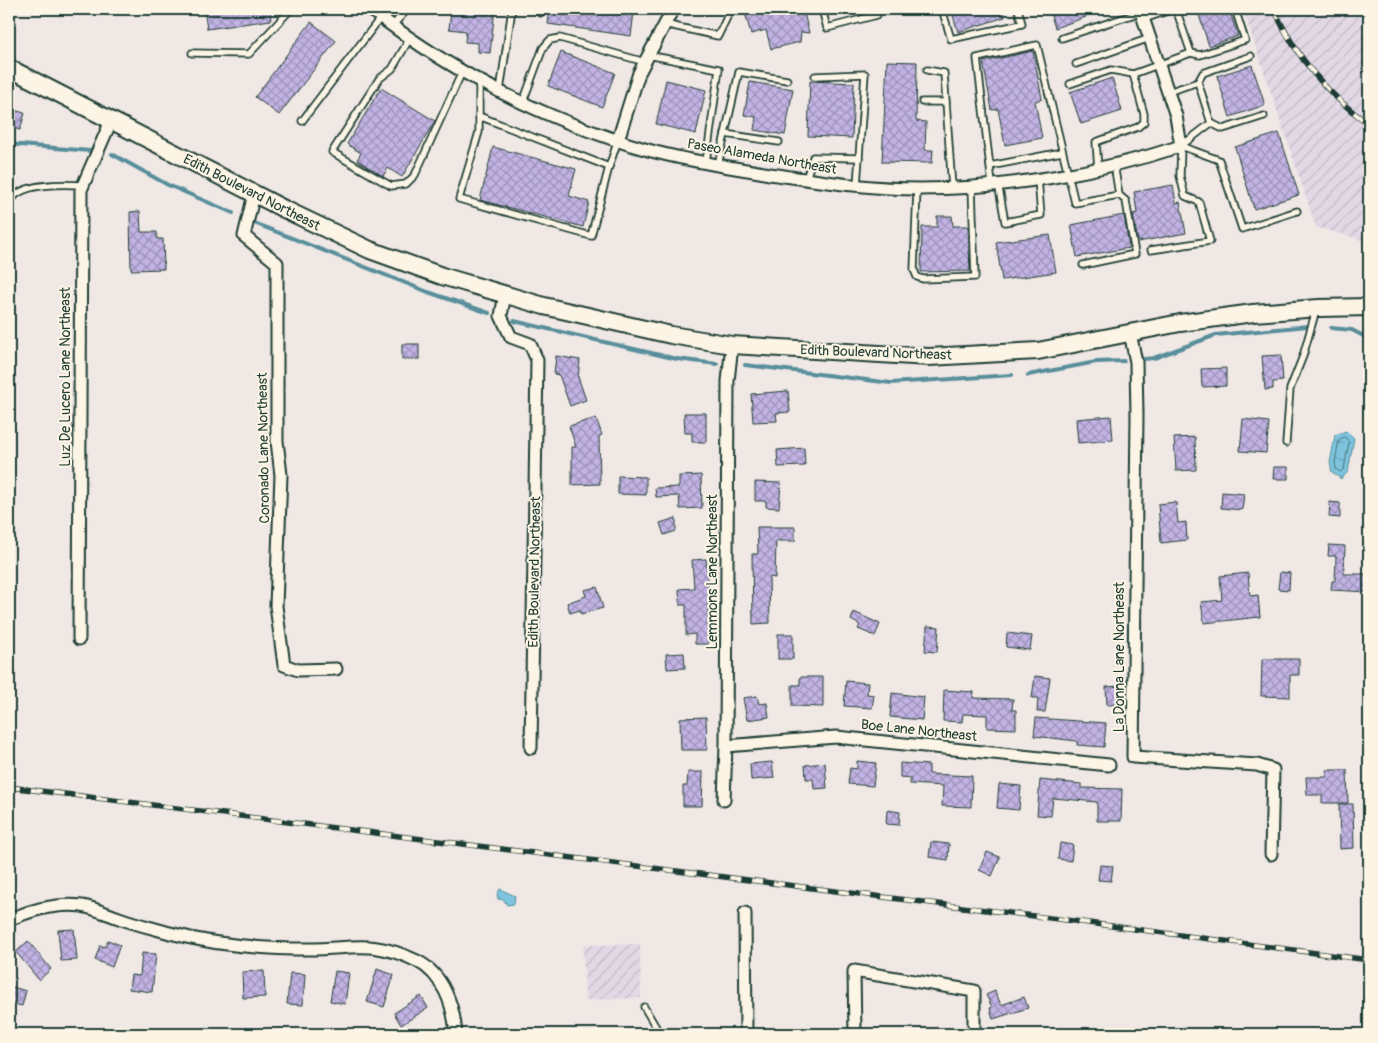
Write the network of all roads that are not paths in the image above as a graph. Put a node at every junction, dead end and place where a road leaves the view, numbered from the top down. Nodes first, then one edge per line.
1 (291, 9) edge
2 (370, 9) edge
3 (408, 9) edge
4 (512, 9) edge
5 (673, 9) edge
6 (731, 9) edge
7 (822, 9) edge
8 (875, 9) edge
9 (942, 9) edge
10 (1018, 9) edge
11 (1175, 9) edge
12 (1234, 9) edge
13 (1142, 13) edge
14 (381, 17) junction
15 (664, 24) junction
16 (392, 26) junction
17 (410, 38) junction
18 (1062, 38) dead end
19 (1150, 38) junction
20 (192, 53) dead end
21 (1191, 54) junction
22 (1251, 56) dead end
23 (647, 58) junction
24 (1076, 64) dead end
25 (1159, 65) junction
26 (9, 68) edge
27 (927, 70) dead end
28 (462, 72) junction
29 (1133, 74) junction
30 (816, 76) dead end
31 (787, 80) dead end
32 (479, 81) junction
33 (1198, 82) junction
34 (1070, 84) dead end
35 (500, 91) junction
36 (1168, 92) junction
37 (523, 102) junction
38 (922, 102) dead end
39 (946, 102) junction
40 (479, 116) junction
41 (1264, 116) dead end
42 (111, 121) junction
43 (302, 121) dead end
44 (1211, 123) junction
45 (726, 134) junction
46 (618, 140) junction
47 (779, 142) dead end
48 (1181, 146) junction
49 (1062, 152) junction
50 (859, 158) junction
51 (706, 162) junction
52 (1114, 164) junction
53 (718, 165) junction
54 (990, 166) junction
55 (609, 167) junction
56 (1098, 168) junction
57 (1067, 174) junction
58 (1038, 178) junction
59 (806, 179) junction
60 (995, 184) junction
61 (83, 185) junction
62 (857, 186) junction
63 (972, 186) junction
64 (952, 188) junction
65 (917, 189) junction
66 (254, 194) junction
67 (1119, 195) junction
68 (1296, 211) dead end
69 (9, 217) edge
70 (1151, 250) dead end
71 (1083, 265) dead end
72 (504, 294) junction
73 (1369, 307) edge
74 (1317, 308) junction
75 (1130, 333) junction
76 (732, 345) junction
77 (1286, 443) dead end
78 (80, 639) dead end
79 (336, 669) dead end
80 (726, 746) junction
81 (531, 748) dead end
82 (1109, 765) dead end
83 (724, 800) dead end
84 (1271, 854) dead end
85 (745, 913) dead end
86 (9, 920) edge
87 (644, 1006) dead end
88 (456, 1034) edge
89 (660, 1034) edge
90 (746, 1034) edge
91 (855, 1034) edge
92 (974, 1034) edge

1 - 20 lane
2 - 14 street, Paseo Alameda Northeast
3 - 16 lane
4 - 35 lane
5 - 15 street
6 - 15 lane
7 - 8 lane
9 - 10 lane
11 - 13 lane
11 - 21 lane
12 - 21 lane
13 - 18 lane
13 - 19 street
14 - 16 street, Paseo Alameda Northeast
14 - 43 lane
15 - 23 street
16 - 17 street, Paseo Alameda Northeast
17 - 28 street, Paseo Alameda Northeast
17 - 28 lane
19 - 24 lane
19 - 25 street
21 - 25 lane
22 - 33 lane
23 - 37 lane
23 - 46 street
23 - 51 lane
25 - 29 lane
25 - 36 street
26 - 42 street, Edith Boulevard Northeast
27 - 39 lane
28 - 32 street, Paseo Alameda Northeast
29 - 34 lane
29 - 56 lane
30 - 50 lane
31 - 45 lane
32 - 35 street, Paseo Alameda Northeast
32 - 40 lane
33 - 36 lane
33 - 44 lane
35 - 37 street, Paseo Alameda Northeast
36 - 48 street
37 - 46 street, Paseo Alameda Northeast
38 - 39 lane
39 - 64 lane
40 - 55 lane
40 - 55 lane
41 - 44 lane
42 - 61 street, Luz De Lucero Lane Northeast
42 - 66 street, Edith Boulevard Northeast
44 - 48 lane
45 - 47 lane
45 - 53 lane
46 - 51 street, Paseo Alameda Northeast
46 - 55 lane
48 - 52 street, Paseo Alameda Northeast
48 - 68 lane
48 - 70 lane
49 - 54 lane
49 - 54 lane
49 - 57 lane
50 - 59 lane
50 - 62 lane
51 - 53 street, Paseo Alameda Northeast
52 - 56 street, Paseo Alameda Northeast
52 - 67 lane
53 - 59 street, Paseo Alameda Northeast
54 - 60 lane
56 - 57 street, Paseo Alameda Northeast
57 - 58 street, Paseo Alameda Northeast
57 - 67 lane
58 - 60 street, Paseo Alameda Northeast
58 - 60 lane
59 - 62 street, Paseo Alameda Northeast
60 - 63 street, Paseo Alameda Northeast
61 - 69 lane
61 - 78 street, Luz De Lucero Lane Northeast
62 - 65 street, Paseo Alameda Northeast
63 - 64 street, Paseo Alameda Northeast
63 - 65 lane
64 - 65 street, Paseo Alameda Northeast
66 - 72 street, Edith Boulevard Northeast
66 - 79 street, Coronado Lane Northeast
67 - 71 lane
72 - 76 street, Edith Boulevard Northeast
72 - 81 street, Edith Boulevard Northeast
73 - 74 street, Edith Boulevard Northeast
74 - 75 street, Edith Boulevard Northeast
74 - 77 lane
75 - 76 street, Edith Boulevard Northeast
75 - 84 street, La Donna Lane Northeast
76 - 80 street, Lemmons Lane Northeast
80 - 82 street, Boe Lane Northeast
80 - 83 street, Lemmons Lane Northeast
85 - 90 street
86 - 88 street
87 - 89 lane
91 - 92 street

